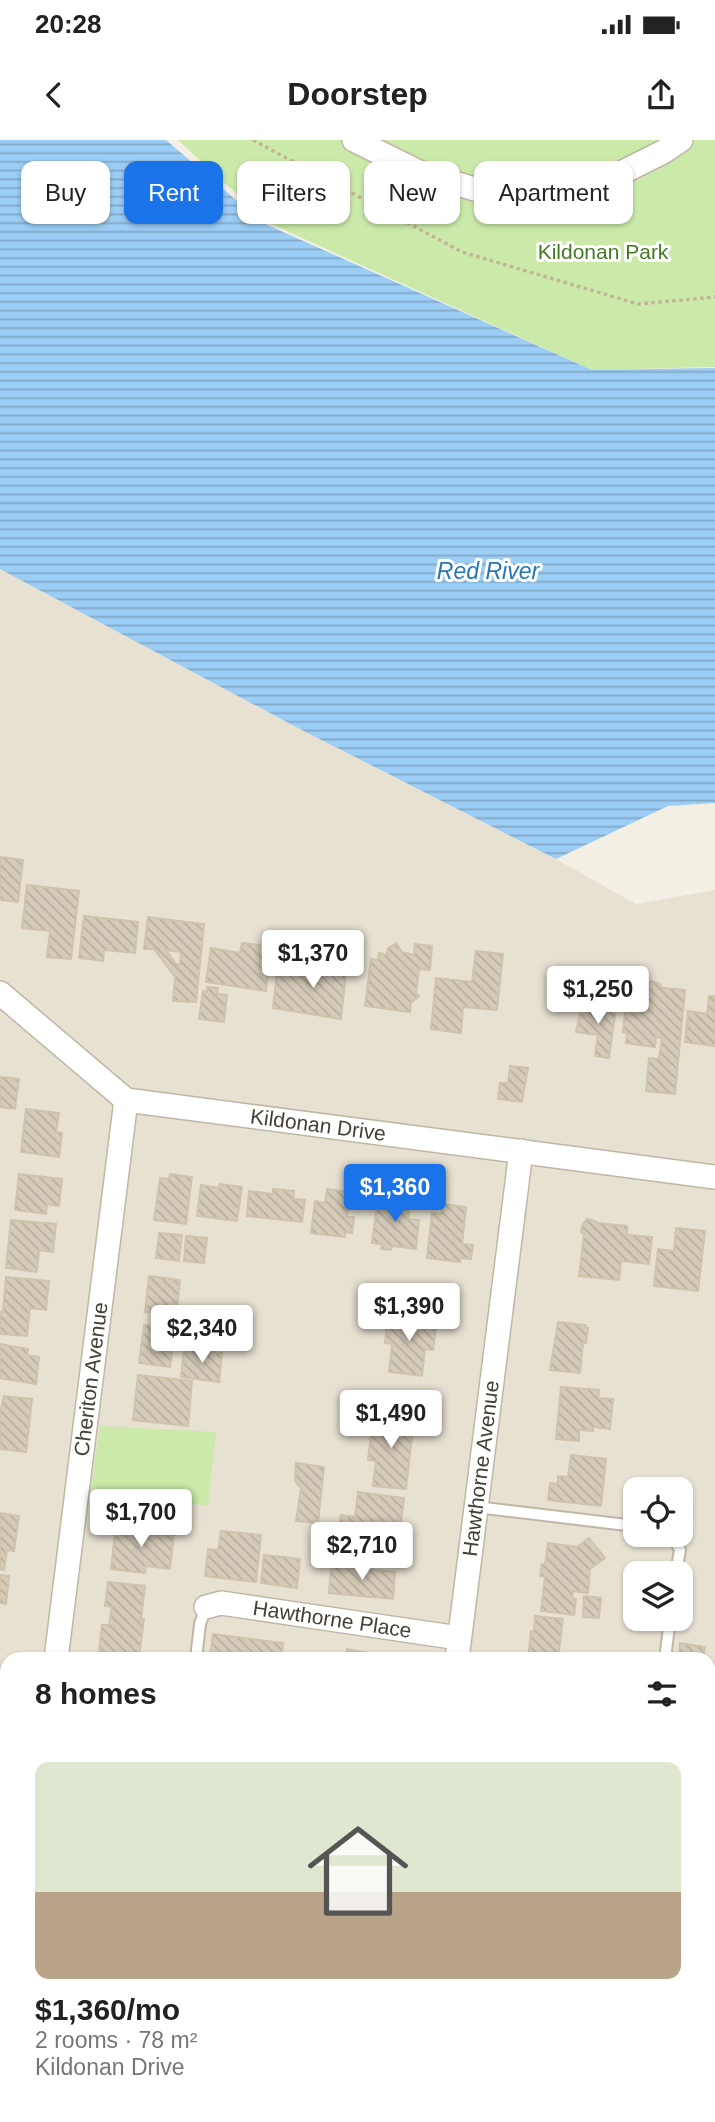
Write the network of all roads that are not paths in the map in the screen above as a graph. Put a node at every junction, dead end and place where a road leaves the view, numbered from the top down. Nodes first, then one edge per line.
1 (681, 140) edge
2 (362, 142) edge
3 (0, 993) edge
4 (126, 1100) junction
5 (521, 1151) junction
6 (715, 1177) edge
7 (476, 1507) junction
8 (623, 1525) edge
9 (206, 1607) joint
10 (668, 1631) edge
11 (458, 1648) edge
12 (57, 1652) edge
13 (197, 1652) edge
14 (666, 1652) edge

1 - 2 street
3 - 4 street
4 - 5 street, Kildonan Drive
4 - 12 street, Cheriton Avenue
5 - 6 street, Kildonan Drive
5 - 7 street, Hawthorne Avenue
7 - 8 lane
7 - 11 street, Hawthorne Avenue
9 - 11 street, Hawthorne Place
9 - 13 lane
10 - 14 lane

